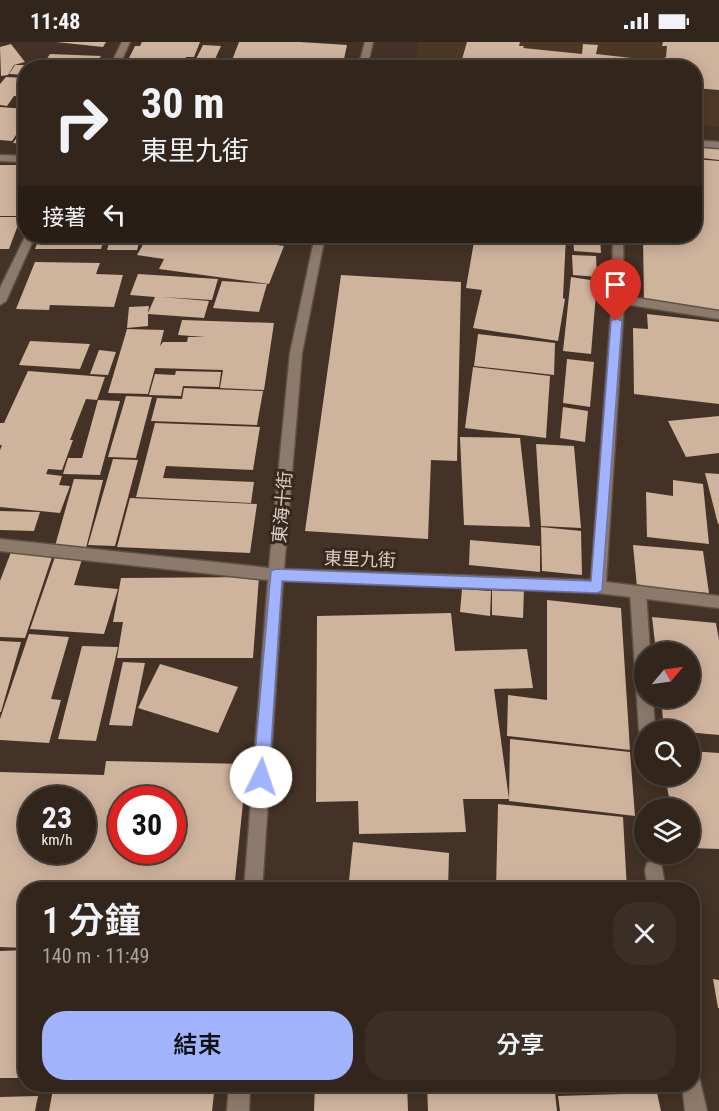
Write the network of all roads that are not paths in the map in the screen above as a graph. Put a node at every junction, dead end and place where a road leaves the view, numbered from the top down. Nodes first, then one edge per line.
1 (126, 42) edge
2 (369, 42) edge
3 (117, 60) edge
4 (364, 60) edge
5 (702, 144) edge
6 (719, 145) edge
7 (0, 159) edge
8 (18, 159) edge
9 (27, 243) edge
10 (319, 243) edge
11 (618, 243) edge
12 (618, 299) junction
13 (0, 301) edge
14 (719, 315) edge
15 (0, 545) edge
16 (276, 575) junction
17 (597, 587) junction
18 (638, 592) junction
19 (719, 602) edge
20 (641, 642) edge
21 (654, 870) dead end
22 (255, 882) edge
23 (656, 882) edge
24 (239, 1092) edge
25 (693, 1092) edge
26 (238, 1111) edge
27 (696, 1111) edge

1 - 3 street
2 - 4 street
5 - 6 street
7 - 8 street
9 - 13 street
10 - 16 street, 東海十街
11 - 12 street
12 - 14 street
12 - 17 street
15 - 16 street, 東里九街
16 - 17 street, 東里九街
16 - 22 street, 東海十街
17 - 18 street, 東里九街
18 - 19 street, 東里九街
18 - 20 street
21 - 23 street
24 - 26 street
25 - 27 street

